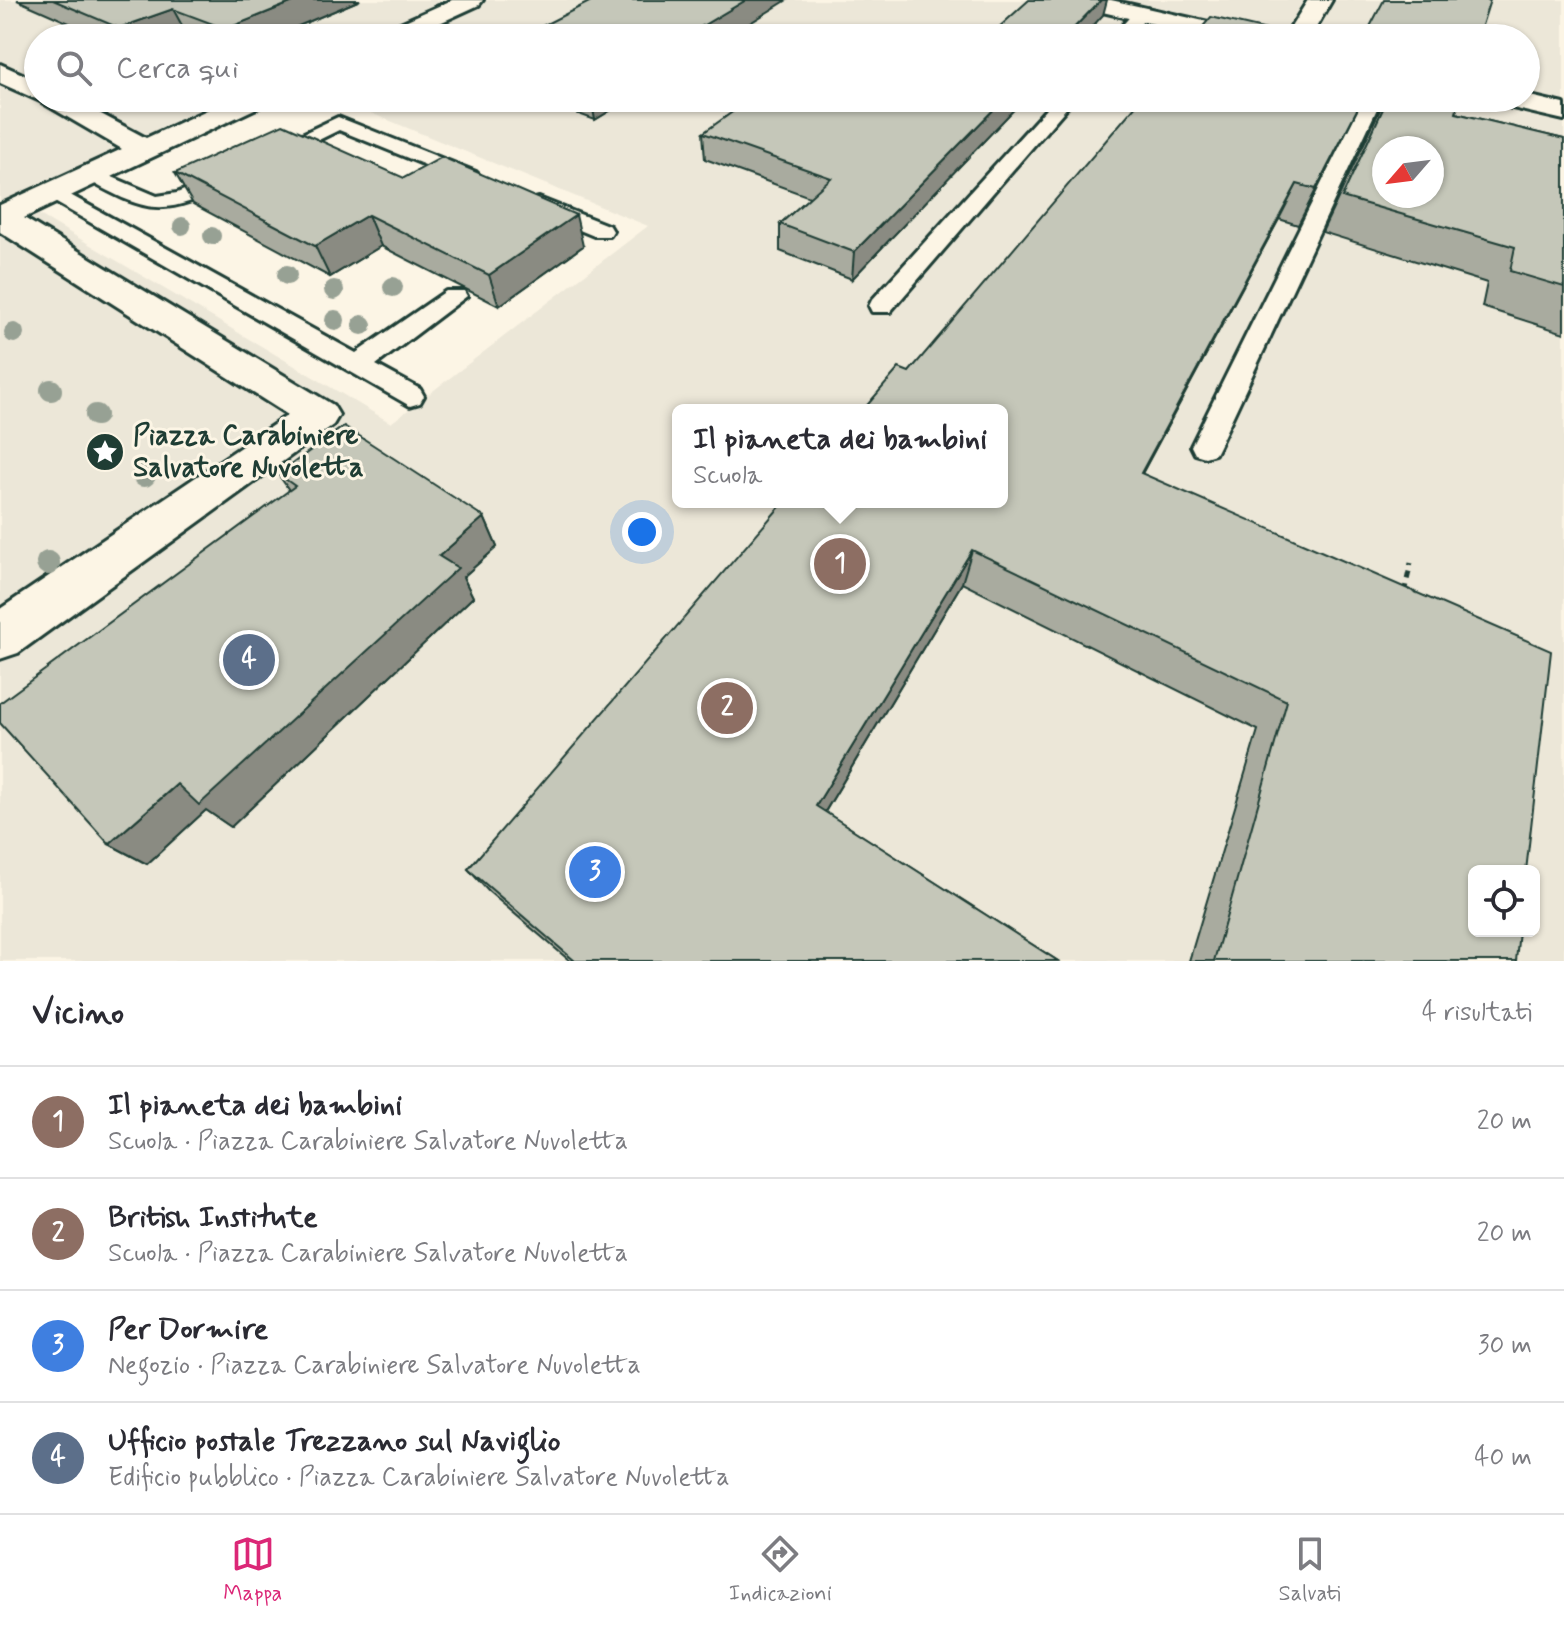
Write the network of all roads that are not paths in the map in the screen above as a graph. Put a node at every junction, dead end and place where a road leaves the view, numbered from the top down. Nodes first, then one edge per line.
1 (471, 0) edge
2 (1080, 0) edge
3 (1320, 0) edge
4 (1141, 14) junction
5 (418, 24) edge
6 (1132, 24) edge
7 (1186, 24) edge
8 (1305, 24) edge
9 (0, 72) edge
10 (24, 85) edge
11 (1540, 106) edge
12 (76, 112) edge
13 (225, 112) edge
14 (1054, 112) edge
15 (1366, 112) edge
16 (1564, 112) edge
17 (144, 149) junction
18 (91, 174) junction
19 (485, 183) edge
20 (54, 192) junction
21 (514, 195) edge
22 (0, 217) edge
23 (602, 231) dead end
24 (455, 296) edge
25 (881, 306) dead end
26 (358, 365) junction
27 (410, 396) dead end
28 (1205, 446) dead end
29 (0, 637) edge

1 - 5 street
2 - 4 street
3 - 8 street
4 - 6 lane
4 - 7 street
9 - 10 street
11 - 16 street
12 - 17 street
13 - 17 street
14 - 25 lane
15 - 28 lane
17 - 18 street
18 - 19 lane
18 - 20 street
20 - 22 street
20 - 26 lane
21 - 23 lane
22 - 29 street
24 - 26 lane
26 - 27 lane

